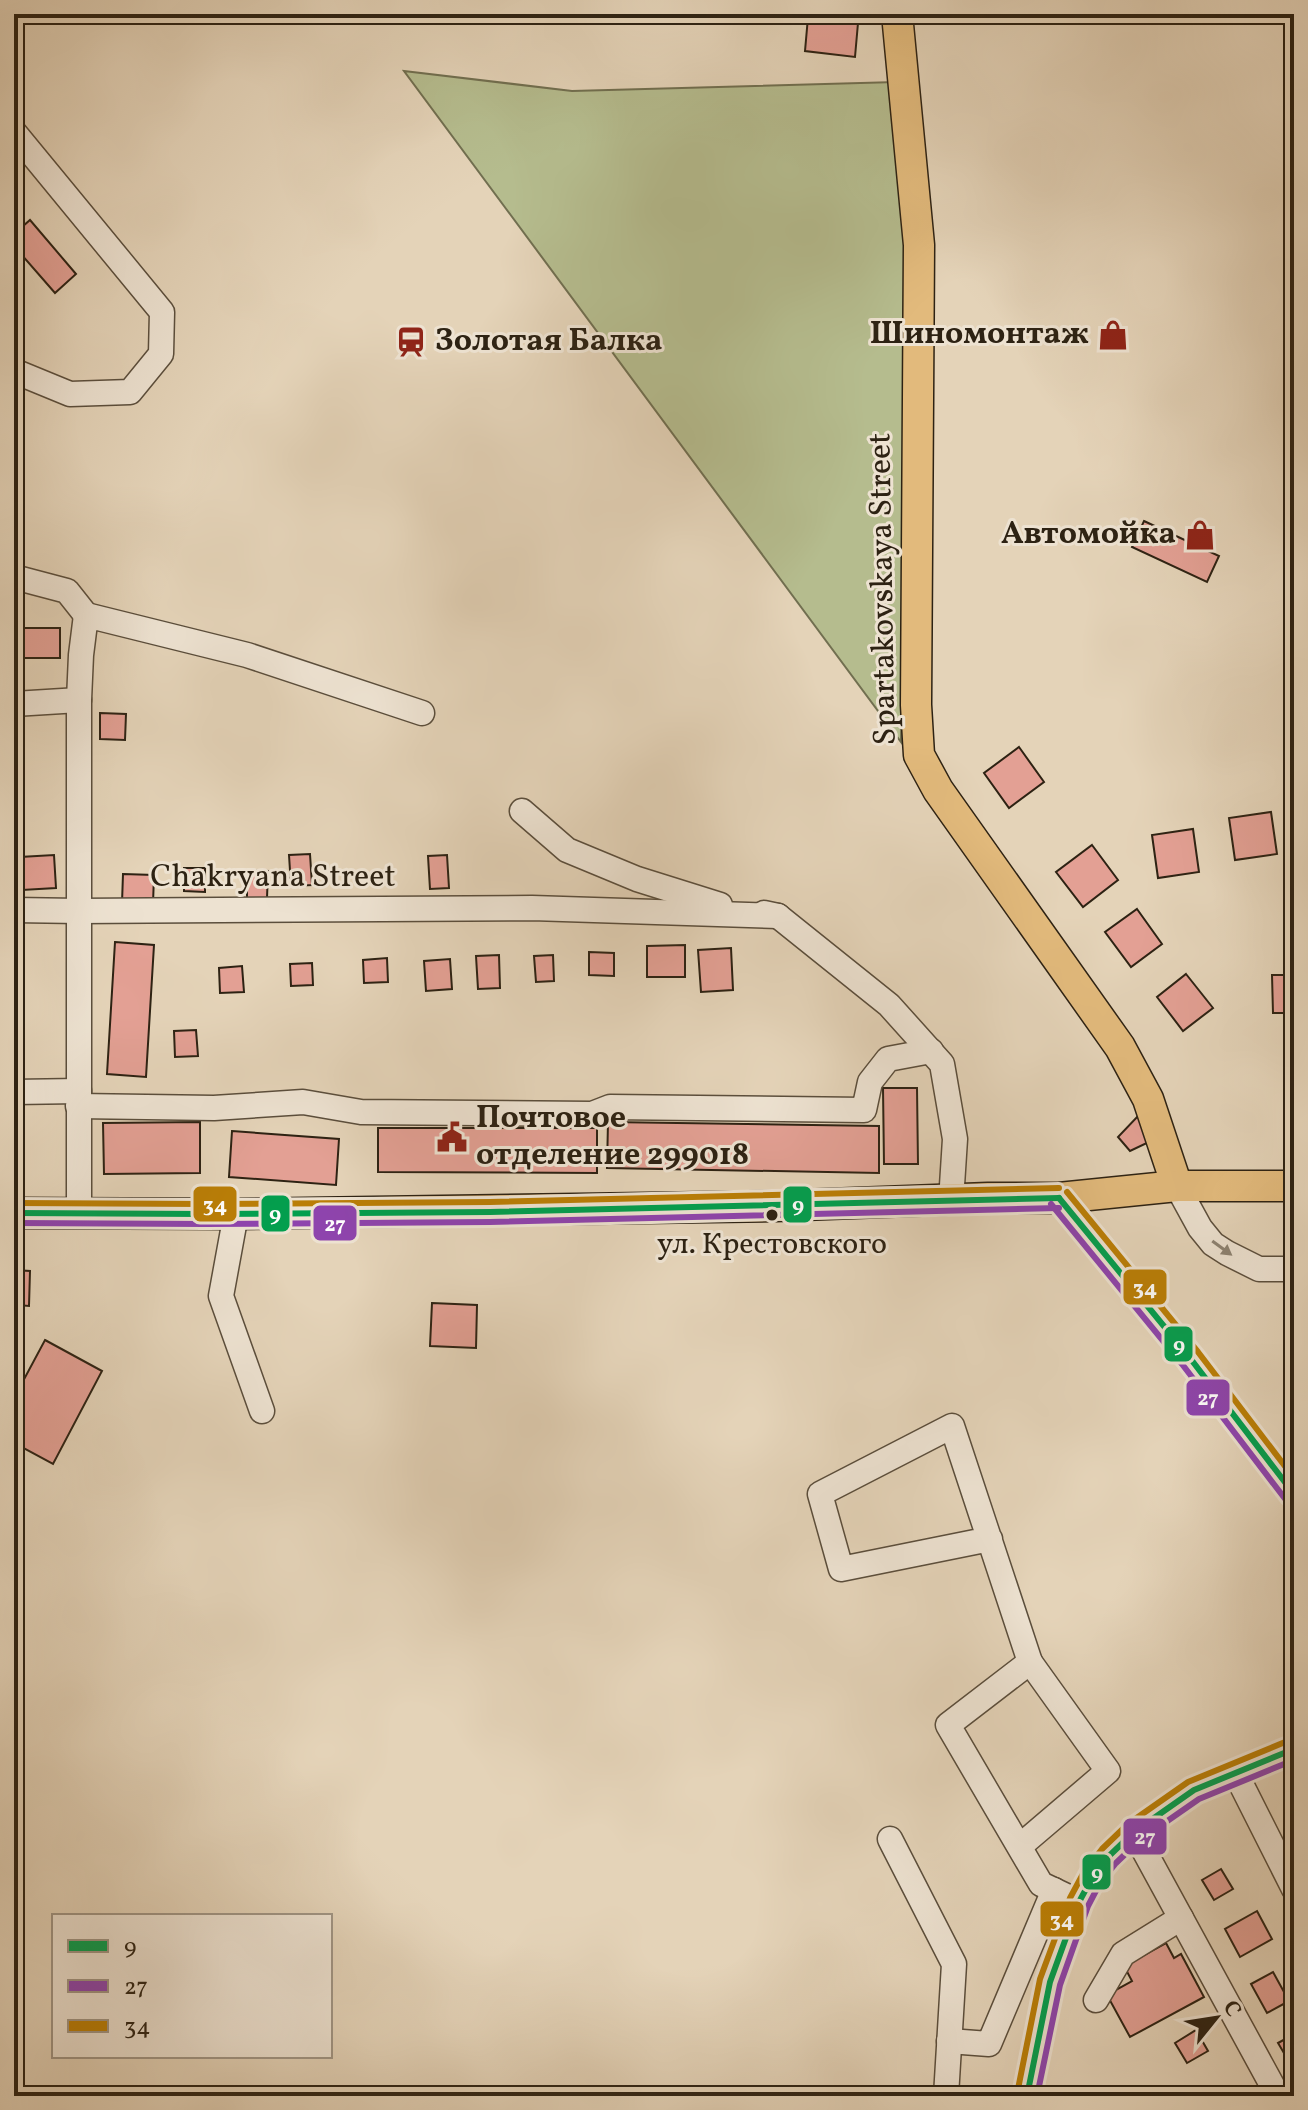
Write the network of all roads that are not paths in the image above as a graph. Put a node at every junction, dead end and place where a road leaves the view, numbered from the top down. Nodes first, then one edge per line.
1 (897, 14) edge
2 (14, 132) edge
3 (14, 371) edge
4 (14, 577) edge
5 (85, 623) junction
6 (79, 700) junction
7 (14, 704) edge
8 (422, 713) dead end
9 (522, 811) dead end
10 (14, 910) edge
11 (79, 911) junction
12 (778, 916) junction
13 (931, 1051) junction
14 (14, 1092) edge
15 (79, 1098) junction
16 (1177, 1186) junction
17 (1294, 1186) edge
18 (1059, 1198) junction
19 (951, 1201) junction
20 (14, 1213) edge
21 (79, 1214) junction
22 (236, 1214) junction
23 (1294, 1269) edge
24 (262, 1411) dead end
25 (1294, 1494) edge
26 (990, 1539) junction
27 (1030, 1662) junction
28 (1294, 1749) edge
29 (1235, 1772) junction
30 (1134, 1832) junction
31 (890, 1839) dead end
32 (1020, 1846) junction
33 (1294, 1889) edge
34 (1054, 1890) junction
35 (1079, 1902) junction
36 (1181, 1918) junction
37 (1096, 2000) dead end
38 (949, 2041) junction
39 (946, 2096) edge
40 (1027, 2096) edge
41 (1278, 2096) edge

1 - 16 main road, Spartakovskaya Street
2 - 3 street
4 - 5 street
5 - 6 street
5 - 8 street
6 - 7 street
6 - 11 street
9 - 12 street
10 - 11 street, Chakryana Street
11 - 12 street, Chakryana Street
11 - 15 street
12 - 13 street
13 - 15 street
13 - 19 street
14 - 15 street
15 - 21 street
16 - 17 main road
16 - 18 main road
16 -> 23 street
18 - 19 main road
18 - 25 street
19 - 22 main road
20 - 21 main road
21 - 22 main road
22 - 24 street
26 - 26 street
26 - 27 street
27 - 32 street
27 - 32 street
28 - 29 street
29 - 30 street
29 - 33 street
30 - 35 street
30 - 36 street
31 - 38 street
32 - 34 street
34 - 35 street
34 - 38 street
35 - 40 street
36 - 37 street
36 - 41 street
38 - 39 street

